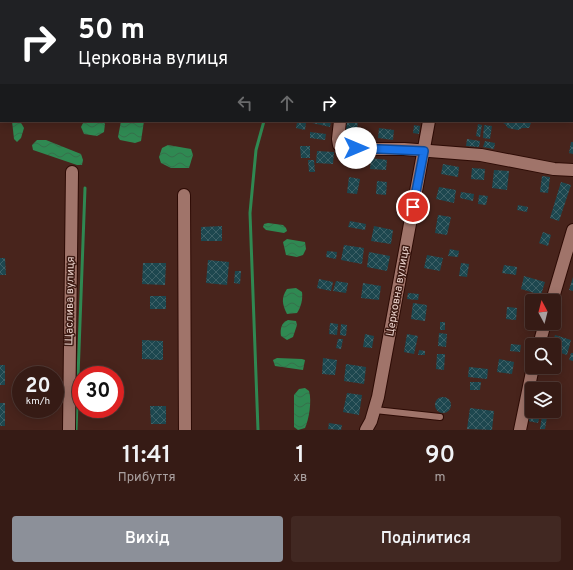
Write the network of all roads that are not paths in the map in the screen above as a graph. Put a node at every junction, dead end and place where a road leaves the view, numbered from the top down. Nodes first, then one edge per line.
1 (340, 122) edge
2 (429, 122) edge
3 (424, 151) junction
4 (573, 170) edge
5 (72, 172) dead end
6 (184, 196) dead end
7 (573, 230) edge
8 (554, 294) edge
9 (532, 374) edge
10 (374, 410) junction
11 (440, 417) dead end
12 (69, 430) edge
13 (185, 430) edge
14 (366, 430) edge
15 (520, 430) edge

1 - 3 street
2 - 3 street, Церковна вулиця
3 - 4 street
3 - 10 street, Церковна вулиця
5 - 12 street, Щаслива вулиця
6 - 13 street
7 - 8 street
9 - 15 street
10 - 11 lane
10 - 14 street, Церковна вулиця

